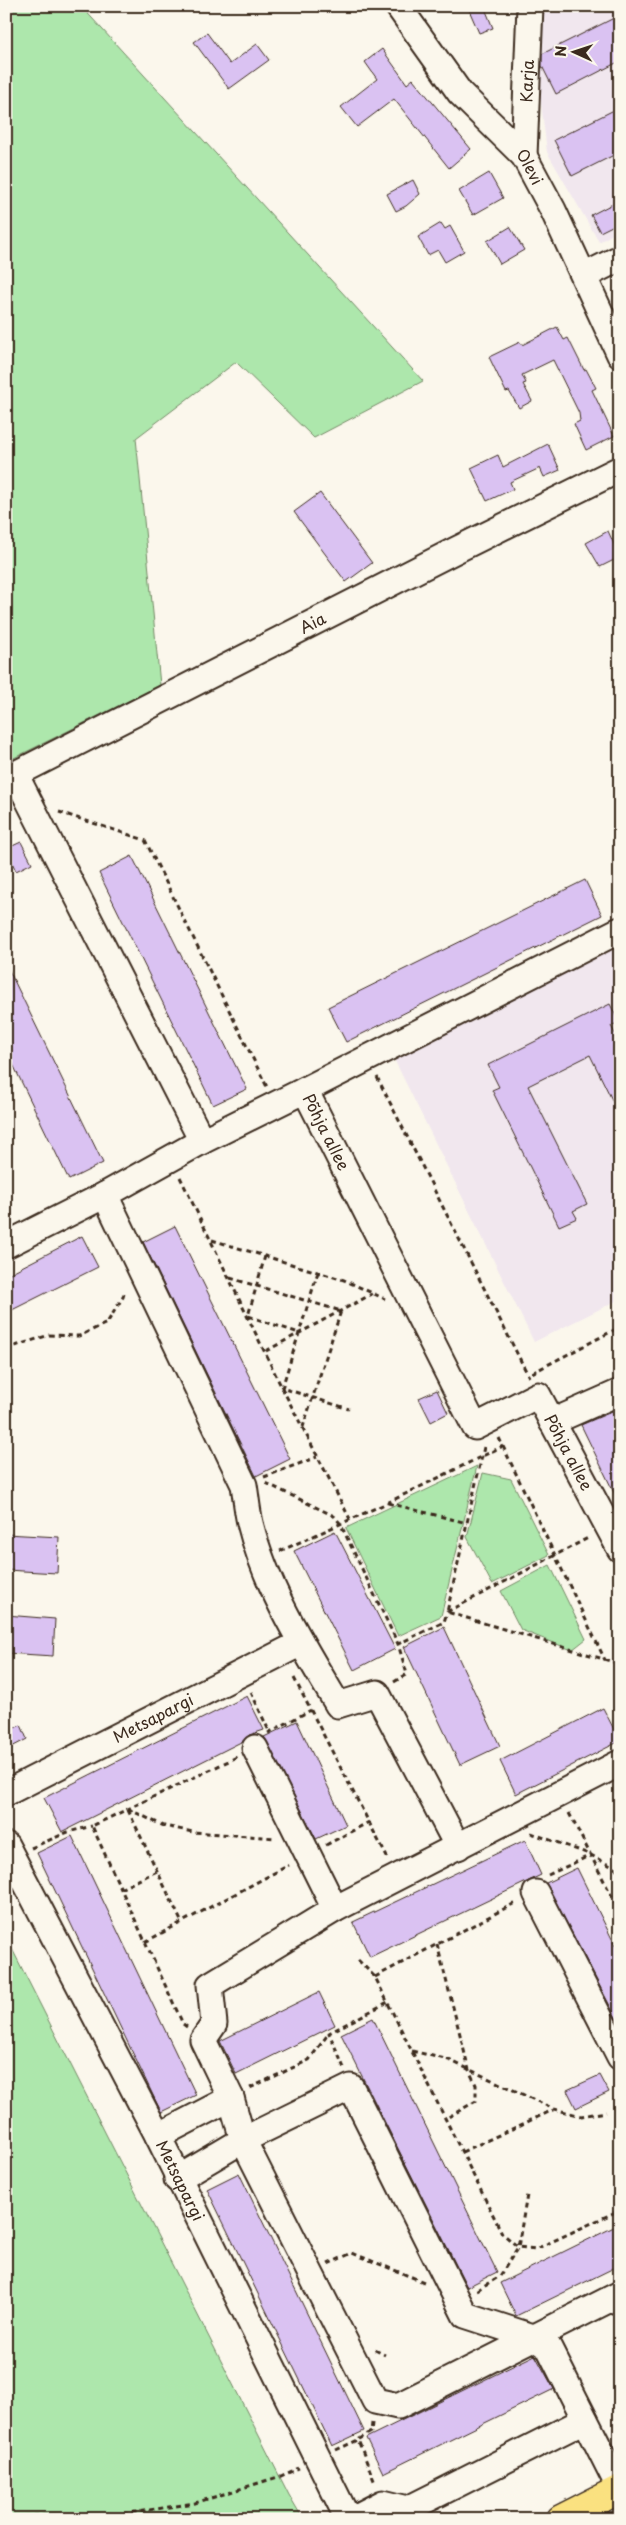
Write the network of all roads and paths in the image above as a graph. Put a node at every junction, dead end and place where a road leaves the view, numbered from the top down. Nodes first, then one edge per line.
1 (398, 6) edge
2 (530, 6) edge
3 (524, 156) junction
4 (620, 258) edge
5 (584, 276) junction
6 (620, 355) edge
7 (620, 469) edge
8 (11, 776) edge
9 (30, 802) junction
10 (620, 930) edge
11 (368, 1058) junction
12 (305, 1090) junction
13 (275, 1103) junction
14 (202, 1142) junction
15 (171, 1158) junction
16 (105, 1195) junction
17 (211, 1240) junction
18 (6, 1245) edge
19 (265, 1256) junction
20 (318, 1272) junction
21 (230, 1278) junction
22 (257, 1286) junction
23 (125, 1289) dead end
24 (372, 1294) junction
25 (309, 1301) junction
26 (341, 1310) junction
27 (416, 1310) junction
28 (248, 1316) junction
29 (620, 1327) edge
30 (299, 1333) junction
31 (6, 1349) edge
32 (266, 1351) junction
33 (533, 1385) junction
34 (282, 1388) junction
35 (620, 1392) edge
36 (313, 1398) junction
37 (349, 1409) dead end
38 (490, 1419) junction
39 (552, 1422) junction
40 (303, 1428) junction
41 (503, 1446) junction
42 (482, 1456) junction
43 (317, 1457) junction
44 (387, 1503) junction
45 (350, 1519) junction
46 (340, 1523) junction
47 (467, 1523) junction
48 (614, 1539) edge
49 (555, 1556) junction
50 (262, 1560) junction
51 (447, 1612) junction
52 (398, 1644) junction
53 (291, 1648) junction
54 (605, 1660) junction
55 (620, 1664) edge
56 (242, 1673) junction
57 (377, 1693) junction
58 (311, 1710) junction
59 (262, 1740) junction
60 (620, 1763) edge
61 (6, 1793) edge
62 (560, 1794) junction
63 (128, 1809) junction
64 (369, 1822) junction
65 (505, 1823) junction
66 (92, 1826) junction
67 (458, 1847) junction
68 (9, 1851) edge
69 (306, 1851) junction
70 (591, 1855) junction
71 (157, 1871) junction
72 (620, 1871) edge
73 (398, 1877) junction
74 (120, 1889) junction
75 (536, 1893) junction
76 (335, 1909) junction
77 (619, 1911) edge
78 (182, 1923) junction
79 (145, 1942) junction
80 (437, 1944) junction
81 (358, 1960) dead end
82 (375, 1977) junction
83 (388, 2002) junction
84 (329, 2032) junction
85 (203, 2040) junction
86 (411, 2051) junction
87 (620, 2057) edge
88 (470, 2070) junction
89 (351, 2087) junction
90 (231, 2098) junction
91 (554, 2109) junction
92 (606, 2112) dead end
93 (445, 2118) junction
94 (158, 2136) junction
95 (243, 2140) junction
96 (462, 2152) junction
97 (177, 2179) junction
98 (527, 2194) dead end
99 (620, 2210) edge
100 (518, 2246) junction
101 (310, 2273) junction
102 (428, 2284) dead end
103 (620, 2294) edge
104 (457, 2301) junction
105 (533, 2337) junction
106 (375, 2401) junction
107 (585, 2420) junction
108 (318, 2459) junction
109 (620, 2489) edge
110 (383, 2503) junction
111 (620, 2509) edge
112 (6, 2517) edge
113 (350, 2519) edge
114 (561, 2519) edge
115 (600, 2519) edge

1 - 3 street, Olevi
2 - 3 street, Karja
3 - 5 street, Olevi
4 - 5 street
5 - 6 street, Olevi
7 - 8 street, Aia
8 - 9 street
9 - 13 path
9 - 14 street
10 - 11 street
11 - 12 street
11 - 33 path
12 - 13 street, Põhja allee
12 - 27 street, Põhja allee
13 - 14 street, Põhja allee
14 - 15 street, Põhja allee
15 - 16 street, Põhja allee
15 - 17 path
16 - 18 street, Põhja allee
16 - 50 street
17 - 19 path
17 - 21 path
19 - 20 path
19 - 22 path
20 - 24 path
20 - 25 path
21 - 22 path
21 - 28 path
22 - 25 path
22 - 28 path
23 - 31 path
24 - 26 path
24 - 27 path
25 - 26 path
25 - 30 path
26 - 30 path
26 - 36 path
27 - 38 street, Põhja allee
28 - 30 path
28 - 32 path
29 - 33 path
30 - 32 path
30 - 34 path
32 - 34 path
33 - 38 street, Põhja allee
33 - 39 street, Põhja allee
34 - 36 path
34 - 40 path
35 - 39 street
36 - 37 path
36 - 40 path
38 - 41 path
38 - 42 path
39 - 48 street, Põhja allee
40 - 43 path
41 - 42 path
41 - 49 path
42 - 44 path
42 - 47 path
43 - 45 path
43 - 46 path
44 - 45 path
44 - 47 path
45 - 46 path
46 - 50 path
46 - 52 path
47 - 51 path
48 - 49 path
49 - 51 path
49 - 54 path
50 - 53 street
51 - 52 path
51 - 54 path
52 - 57 path
53 - 56 street, Metsapargi
53 - 57 street
53 - 58 path
54 - 55 path
56 - 59 path
56 - 61 street, Metsapargi
57 - 67 street
58 - 59 path
58 - 64 path
59 - 63 path
59 - 69 street
60 - 62 street
62 - 65 street
62 - 70 path
63 - 66 path
63 - 69 path
63 - 71 path
64 - 69 path
64 - 73 path
65 - 67 street
65 - 70 path
66 - 68 path
66 - 74 path
67 - 73 street
68 - 94 street, Metsapargi
69 - 76 street
69 - 78 path
70 - 72 path
70 - 75 path
70 - 77 path
71 - 74 path
71 - 78 path
73 - 76 street
74 - 79 path
75 - 80 path
75 - 87 street
76 - 85 street
78 - 79 path
79 - 85 path
80 - 82 path
80 - 88 path
81 - 82 path
82 - 83 path
83 - 84 path
83 - 86 path
84 - 89 path
84 - 90 path
85 - 90 street
86 - 88 path
86 - 93 path
88 - 91 path
88 - 93 path
89 - 95 street
89 - 104 street
90 - 94 street
90 - 95 street
91 - 92 path
91 - 96 path
93 - 96 path
94 - 97 street, Metsapargi
95 - 97 street
95 - 101 street
96 - 100 path
97 - 108 street, Metsapargi
98 - 100 path
99 - 100 path
100 - 104 path
101 - 102 path
101 - 106 street
103 - 105 street
104 - 105 street
105 - 106 street
105 - 107 street
106 - 110 path
107 - 109 street
107 - 110 street
108 - 112 path
108 - 113 street, Metsapargi
109 - 114 main road
110 - 113 street
111 - 115 main road

